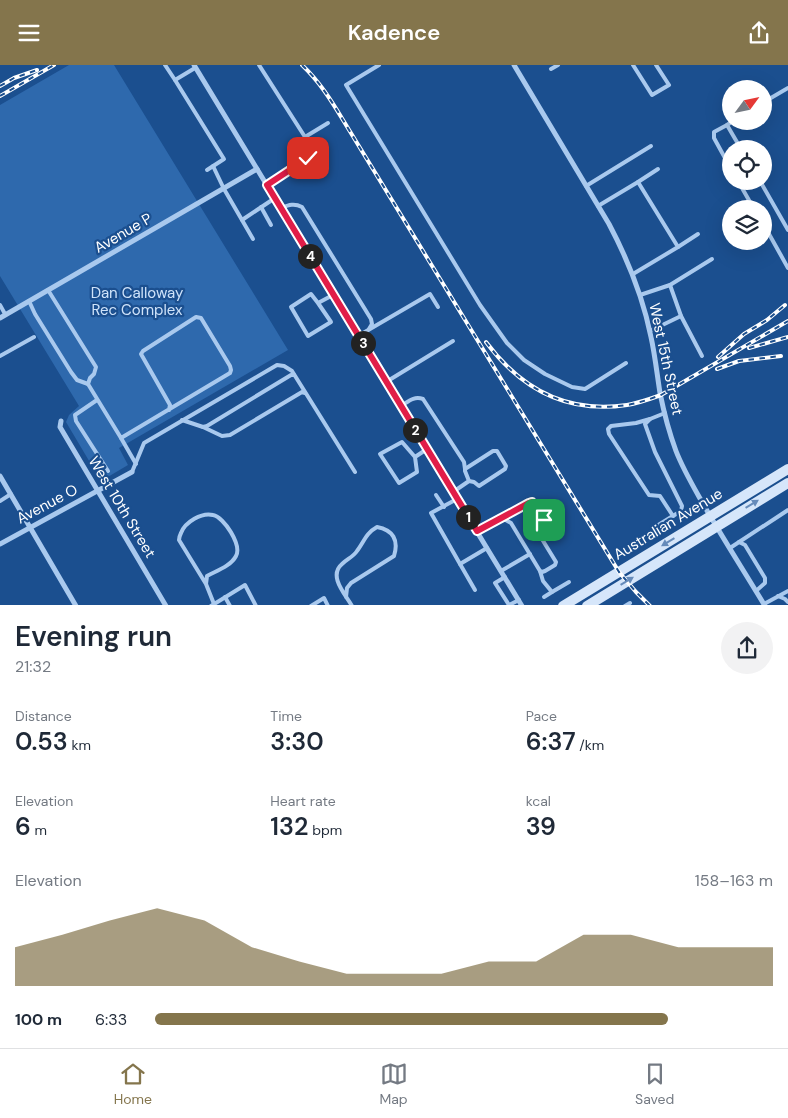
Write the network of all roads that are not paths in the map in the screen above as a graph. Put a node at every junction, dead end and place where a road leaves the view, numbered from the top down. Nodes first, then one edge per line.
1 (166, 65) edge
2 (259, 65) edge
3 (379, 65) edge
4 (514, 65) edge
5 (558, 65) edge
6 (632, 65) edge
7 (656, 65) edge
8 (195, 66) edge
9 (551, 69) dead end
10 (175, 79) junction
11 (788, 88) edge
12 (772, 98) edge
13 (328, 123) dead end
14 (722, 128) edge
15 (305, 137) junction
16 (651, 146) dead end
17 (722, 153) edge
18 (213, 166) junction
19 (257, 169) junction
20 (658, 169) dead end
21 (207, 170) dead end
22 (638, 182) junction
23 (267, 185) junction
24 (586, 186) junction
25 (224, 189) junction
26 (765, 190) edge
27 (274, 198) junction
28 (598, 206) junction
29 (261, 207) junction
30 (281, 208) junction
31 (242, 220) junction
32 (271, 225) dead end
33 (788, 230) edge
34 (698, 234) dead end
35 (253, 239) dead end
36 (772, 239) edge
37 (678, 247) junction
38 (712, 259) dead end
39 (788, 268) edge
40 (633, 274) junction
41 (670, 285) junction
42 (48, 291) junction
43 (333, 295) junction
44 (640, 295) junction
45 (30, 301) junction
46 (318, 303) junction
47 (0, 305) edge
48 (438, 307) dead end
49 (3, 316) edge
50 (681, 316) junction
51 (369, 329) junction
52 (650, 331) junction
53 (358, 336) junction
54 (34, 337) dead end
55 (453, 341) dead end
56 (0, 355) edge
57 (702, 356) dead end
58 (626, 363) dead end
59 (294, 375) junction
60 (386, 382) junction
61 (88, 384) junction
62 (305, 393) junction
63 (97, 399) junction
64 (401, 406) junction
65 (169, 410) junction
66 (665, 413) junction
67 (650, 419) junction
68 (182, 420) junction
69 (61, 421) dead end
70 (202, 427) junction
71 (121, 438) junction
72 (427, 449) junction
73 (415, 457) junction
74 (136, 464) junction
75 (466, 469) junction
76 (788, 469) edge
77 (108, 471) dead end
78 (132, 472) joint
79 (355, 472) dead end
80 (0, 477) edge
81 (469, 481) junction
82 (788, 483) edge
83 (98, 491) junction
84 (453, 493) junction
85 (11, 495) junction
86 (436, 495) dead end
87 (457, 499) junction
88 (0, 501) edge
89 (444, 507) junction
90 (788, 510) edge
91 (673, 516) junction
92 (710, 516) junction
93 (500, 518) junction
94 (716, 526) junction
95 (655, 527) dead end
96 (30, 528) junction
97 (477, 531) junction
98 (739, 542) junction
99 (0, 544) edge
100 (487, 548) junction
101 (730, 548) junction
102 (530, 554) junction
103 (460, 564) junction
104 (540, 571) junction
105 (503, 574) junction
106 (569, 582) dead end
107 (206, 584) junction
108 (475, 590) dead end
109 (756, 591) junction
110 (788, 591) edge
111 (552, 592) junction
112 (225, 597) junction
113 (346, 597) junction
114 (544, 597) dead end
115 (778, 597) junction
116 (519, 600) junction
117 (788, 602) edge
118 (630, 603) dead end
119 (76, 605) edge
120 (166, 605) edge
121 (213, 605) edge
122 (230, 605) edge
123 (256, 605) edge
124 (312, 605) edge
125 (328, 605) edge
126 (352, 605) edge
127 (522, 605) edge
128 (563, 605) edge
129 (587, 605) edge
130 (625, 605) edge
131 (764, 605) edge

1 - 10 lane
2 - 15 lane
3 - 58 lane
4 - 24 street, West 15th Street
5 - 9 lane
6 - 7 lane
8 - 10 lane
8 - 19 street
10 - 18 lane
11 - 12 lane
13 - 15 lane
14 - 17 lane
15 - 23 lane
16 - 24 lane
18 - 21 lane
18 - 25 lane
19 - 23 street
19 - 25 street, Avenue P
20 - 22 lane
22 - 28 lane
22 - 37 lane
23 - 27 street
24 - 28 street, West 15th Street
25 - 31 lane
25 - 42 street, Avenue P
26 - 33 lane
27 - 29 lane
27 - 30 street
28 - 40 street, West 15th Street
29 - 31 lane
29 - 32 lane
30 - 43 street
30 - 51 lane
31 - 35 lane
34 - 37 lane
36 - 39 lane
37 - 40 lane
38 - 41 lane
40 - 44 street, West 15th Street
41 - 44 lane
41 - 50 lane
42 - 45 street, Avenue P
42 - 61 lane
43 - 46 lane
43 - 53 street
44 - 52 street, West 15th Street
45 - 49 street, Avenue P
45 - 61 lane
46 - 46 lane
47 - 49 lane
48 - 51 lane
50 - 52 lane
50 - 57 lane
51 - 53 lane
52 - 66 street, West 15th Street
53 - 60 street
54 - 56 lane
55 - 60 lane
59 - 62 lane
59 - 68 lane
59 - 70 lane
60 - 64 street
61 - 63 lane
62 - 70 lane
62 - 79 lane
63 - 71 lane
63 - 77 lane
64 - 72 street
64 - 75 lane
65 - 65 lane
65 - 71 lane
66 - 67 lane
66 - 92 street, West 15th Street
67 - 91 lane
67 - 91 lane
68 - 70 lane
68 - 74 lane
69 - 83 street, West 10th Street
71 - 74 lane
72 - 73 lane
72 - 84 street
73 - 73 lane
74 - 78 lane
75 - 81 lane
75 - 81 lane
76 - 92 main road, Australian Avenue
78 - 83 street, Avenue O
80 - 85 street
81 - 84 lane
94 -> 82 main road, Australian Avenue
83 - 96 street, Avenue O
83 - 120 street, West 10th Street
84 - 87 street
85 - 88 lane
85 - 96 street
86 - 89 lane
87 - 89 lane
87 - 97 street
89 - 103 lane
90 - 98 lane
91 - 95 lane
92 - 94 street, West 15th Street
92 -> 128 main road, Australian Avenue
93 - 97 lane
93 - 102 lane
93 - 104 lane
94 - 101 street, West 15th Street
129 -> 94 main road, Australian Avenue
96 - 99 street, Avenue O
96 - 119 street
97 - 100 street
98 - 101 lane
98 - 109 lane
100 - 103 lane
100 - 105 street
101 - 109 street, West 15th Street
102 - 104 lane
102 - 105 lane
103 - 108 lane
104 - 111 lane
105 - 116 street
105 - 116 lane
106 - 111 lane
107 - 107 lane
107 - 121 lane
109 - 131 street, West 15th Street
110 - 115 lane
111 - 114 lane
112 - 121 lane
112 - 122 lane
112 - 123 lane
113 - 113 lane
113 - 126 lane
115 - 117 lane
115 - 131 lane
116 - 127 street
118 - 130 lane
124 - 125 lane

